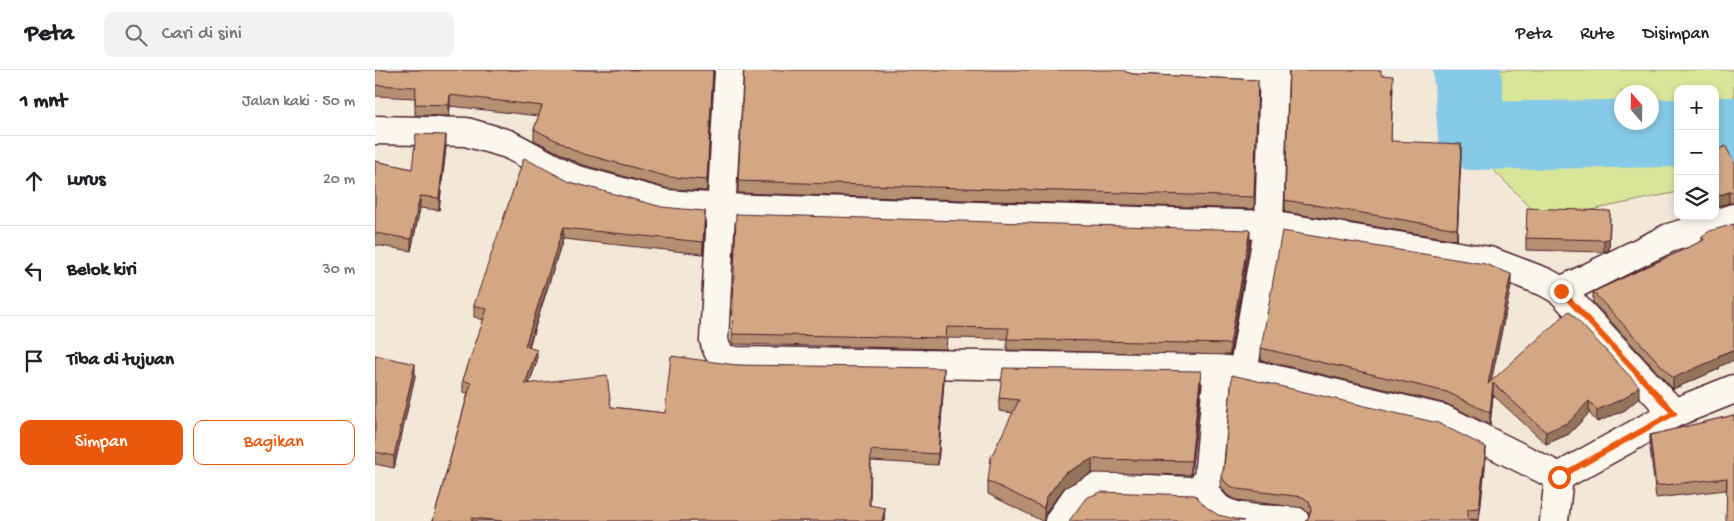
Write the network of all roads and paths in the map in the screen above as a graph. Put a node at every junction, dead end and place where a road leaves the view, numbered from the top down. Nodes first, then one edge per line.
1 (729, 70) edge
2 (1133, 70) edge
3 (1274, 73) edge
4 (375, 130) edge
5 (722, 208) junction
6 (1734, 218) edge
7 (1269, 225) junction
8 (1561, 291) junction
9 (1230, 370) junction
10 (1734, 389) edge
11 (1674, 413) junction
12 (1559, 477) junction
13 (1201, 488) junction
14 (1059, 521) edge
15 (1295, 521) edge
16 (1554, 521) edge

1 - 5 street
2 - 3 street
3 - 7 street
4 - 5 street
5 - 7 street
5 - 9 street
6 - 8 street
7 - 8 street
7 - 9 street
8 - 11 street
9 - 12 street
9 - 13 street
10 - 11 street
11 - 12 street
12 - 16 street
13 - 14 street
13 - 15 street

